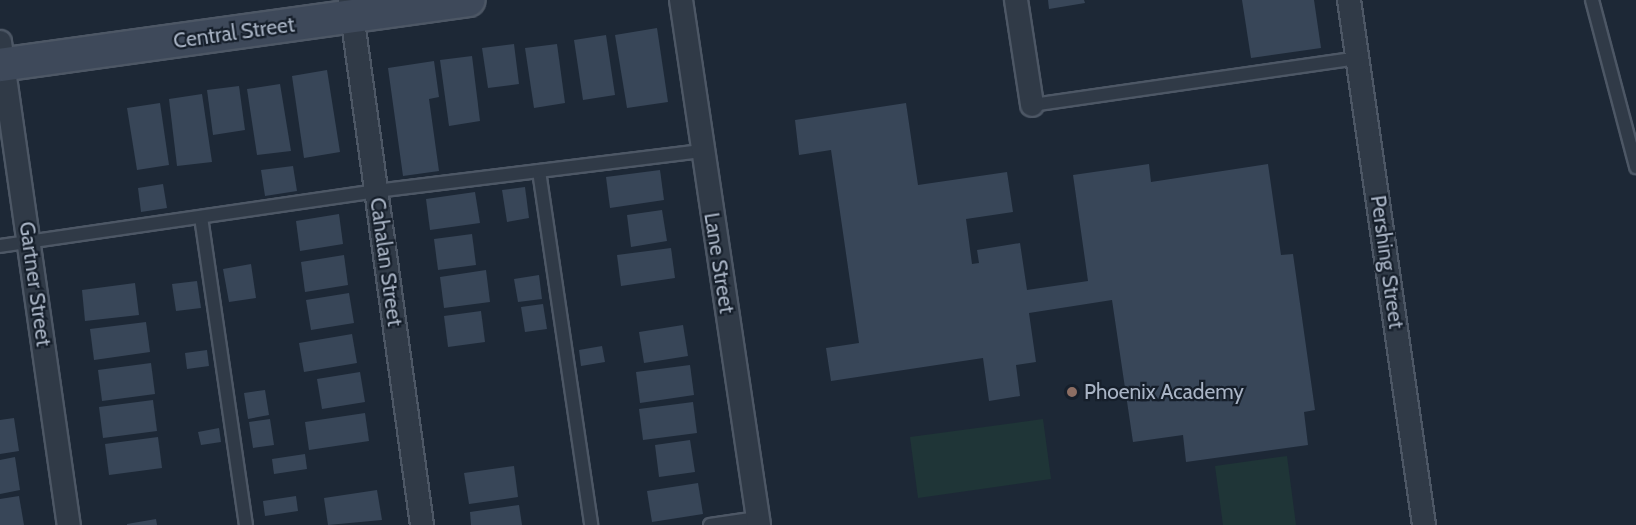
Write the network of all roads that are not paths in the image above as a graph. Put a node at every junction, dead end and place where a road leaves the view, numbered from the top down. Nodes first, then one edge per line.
1 (469, 0) edge
2 (681, 0) edge
3 (1016, 0) edge
4 (1349, 0) edge
5 (1592, 0) edge
6 (351, 8) edge
7 (1, 57) edge
8 (1357, 58) junction
9 (1032, 105) joint
10 (702, 151) junction
11 (1636, 167) edge
12 (539, 171) junction
13 (376, 191) junction
14 (201, 217) junction
15 (28, 242) junction
16 (0, 246) edge
17 (758, 521) edge
18 (69, 525) edge
19 (246, 525) edge
20 (422, 525) edge
21 (591, 525) edge
22 (710, 525) edge
23 (1424, 525) edge

1 - 6 street, Central Street
2 - 10 street, Lane Street
3 - 9 street
4 - 8 street, Pershing Street
5 - 11 lane
6 - 7 street, Central Street
6 - 13 street, Cahalan Street
7 - 15 street, Gartner Street
8 - 9 lane
8 - 23 street, Pershing Street
10 - 12 lane
10 - 17 street, Lane Street
12 - 13 lane
12 - 21 lane
13 - 14 lane
13 - 20 street, Cahalan Street
14 - 15 lane
14 - 19 lane
15 - 16 lane
15 - 18 street, Gartner Street
17 - 22 lane

